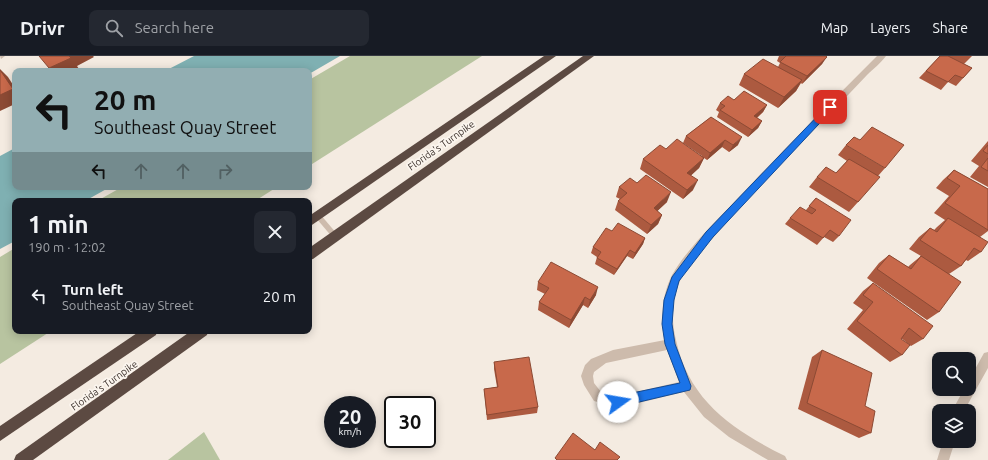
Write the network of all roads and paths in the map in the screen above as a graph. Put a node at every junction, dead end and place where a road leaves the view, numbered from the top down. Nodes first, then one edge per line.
1 (551, 56) edge
2 (589, 56) edge
3 (882, 56) edge
4 (314, 219) edge
5 (335, 236) junction
6 (312, 253) edge
7 (146, 334) edge
8 (198, 334) edge
9 (670, 344) junction
10 (988, 357) edge
11 (686, 386) junction
12 (962, 404) edge
13 (0, 434) edge
14 (947, 448) edge
15 (21, 460) edge
16 (781, 460) edge
17 (943, 460) edge

1 - 4 highway, Florida's Turnpike
2 - 5 highway, Florida's Turnpike
3 - 9 street
4 - 5 lane
5 - 6 highway, Florida's Turnpike
7 - 13 highway, Florida's Turnpike
8 - 15 highway, Florida's Turnpike
9 - 11 street
9 - 11 street
10 - 12 street
11 - 16 street
14 - 17 street

